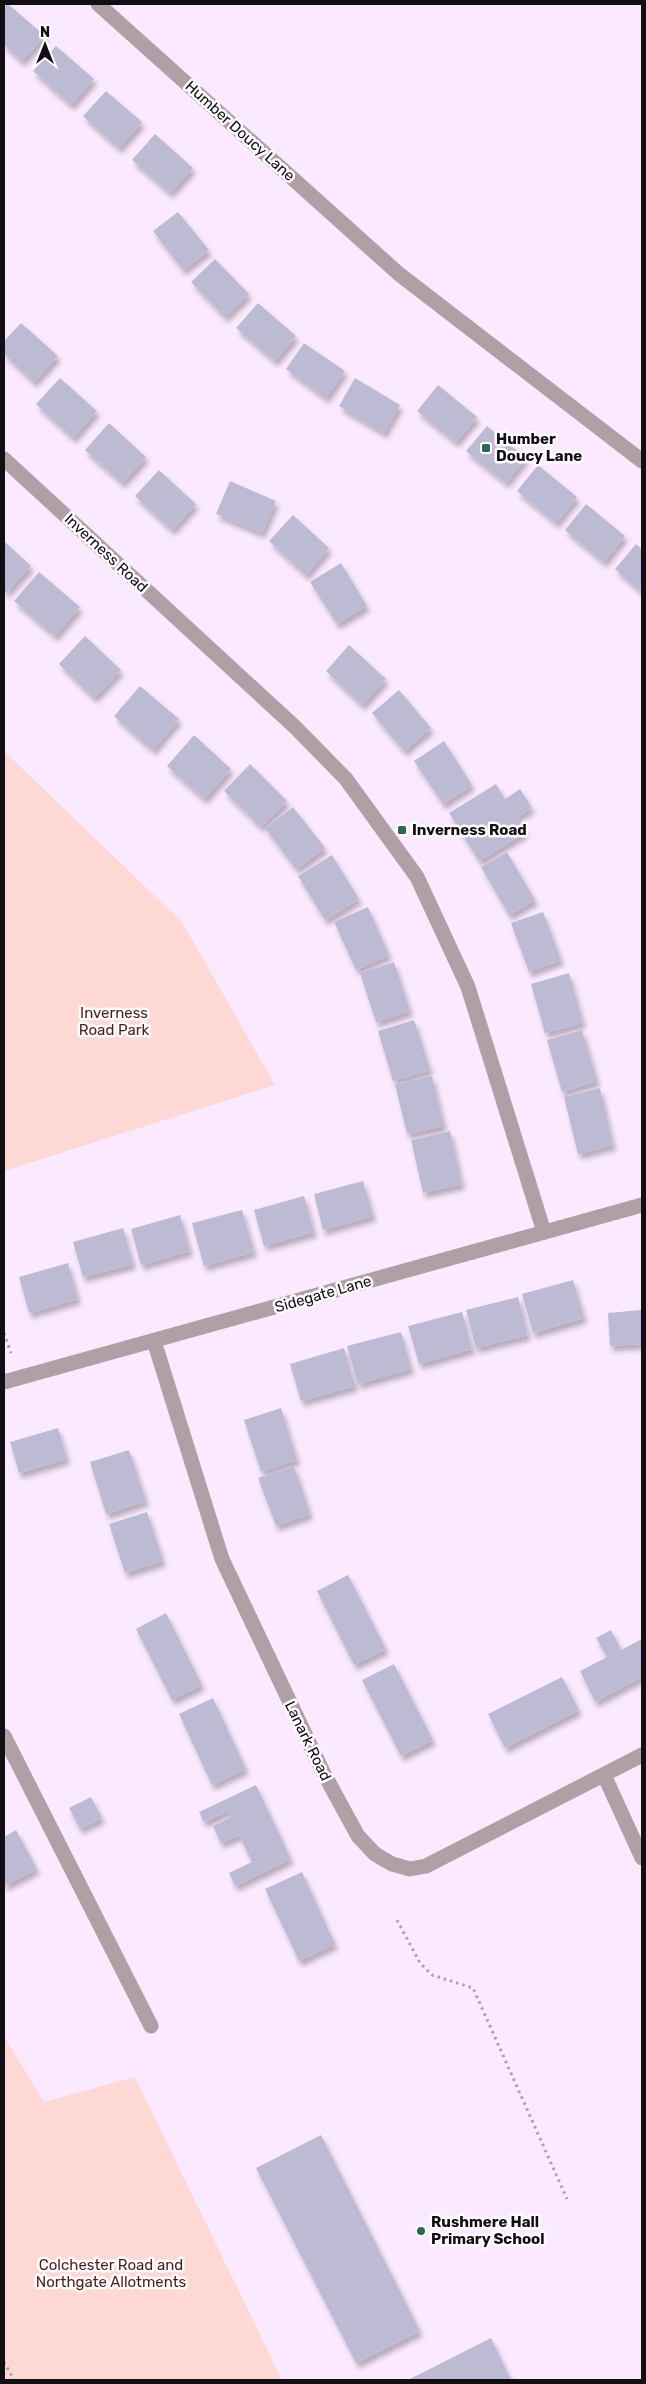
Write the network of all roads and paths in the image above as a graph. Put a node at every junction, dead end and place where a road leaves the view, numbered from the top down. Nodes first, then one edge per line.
1 (98, 4) edge
2 (4, 459) edge
3 (642, 461) edge
4 (642, 1205) edge
5 (544, 1232) junction
6 (4, 1333) edge
7 (154, 1341) junction
8 (11, 1354) dead end
9 (4, 1382) edge
10 (4, 1736) edge
11 (642, 1755) edge
12 (604, 1774) junction
13 (642, 1858) edge
14 (397, 1920) dead end
15 (151, 2026) dead end
16 (567, 2199) dead end
17 (4, 2362) edge
18 (14, 2380) edge

1 - 3 street, Humber Doucy Lane
2 - 5 street, Inverness Road
4 - 5 street, Sidegate Lane
5 - 7 street, Sidegate Lane
6 - 8 path
7 - 9 street, Sidegate Lane
7 - 12 street, Lanark Road
10 - 15 street
11 - 12 street, Lanark Road
12 - 13 street
14 - 16 path
17 - 18 path

